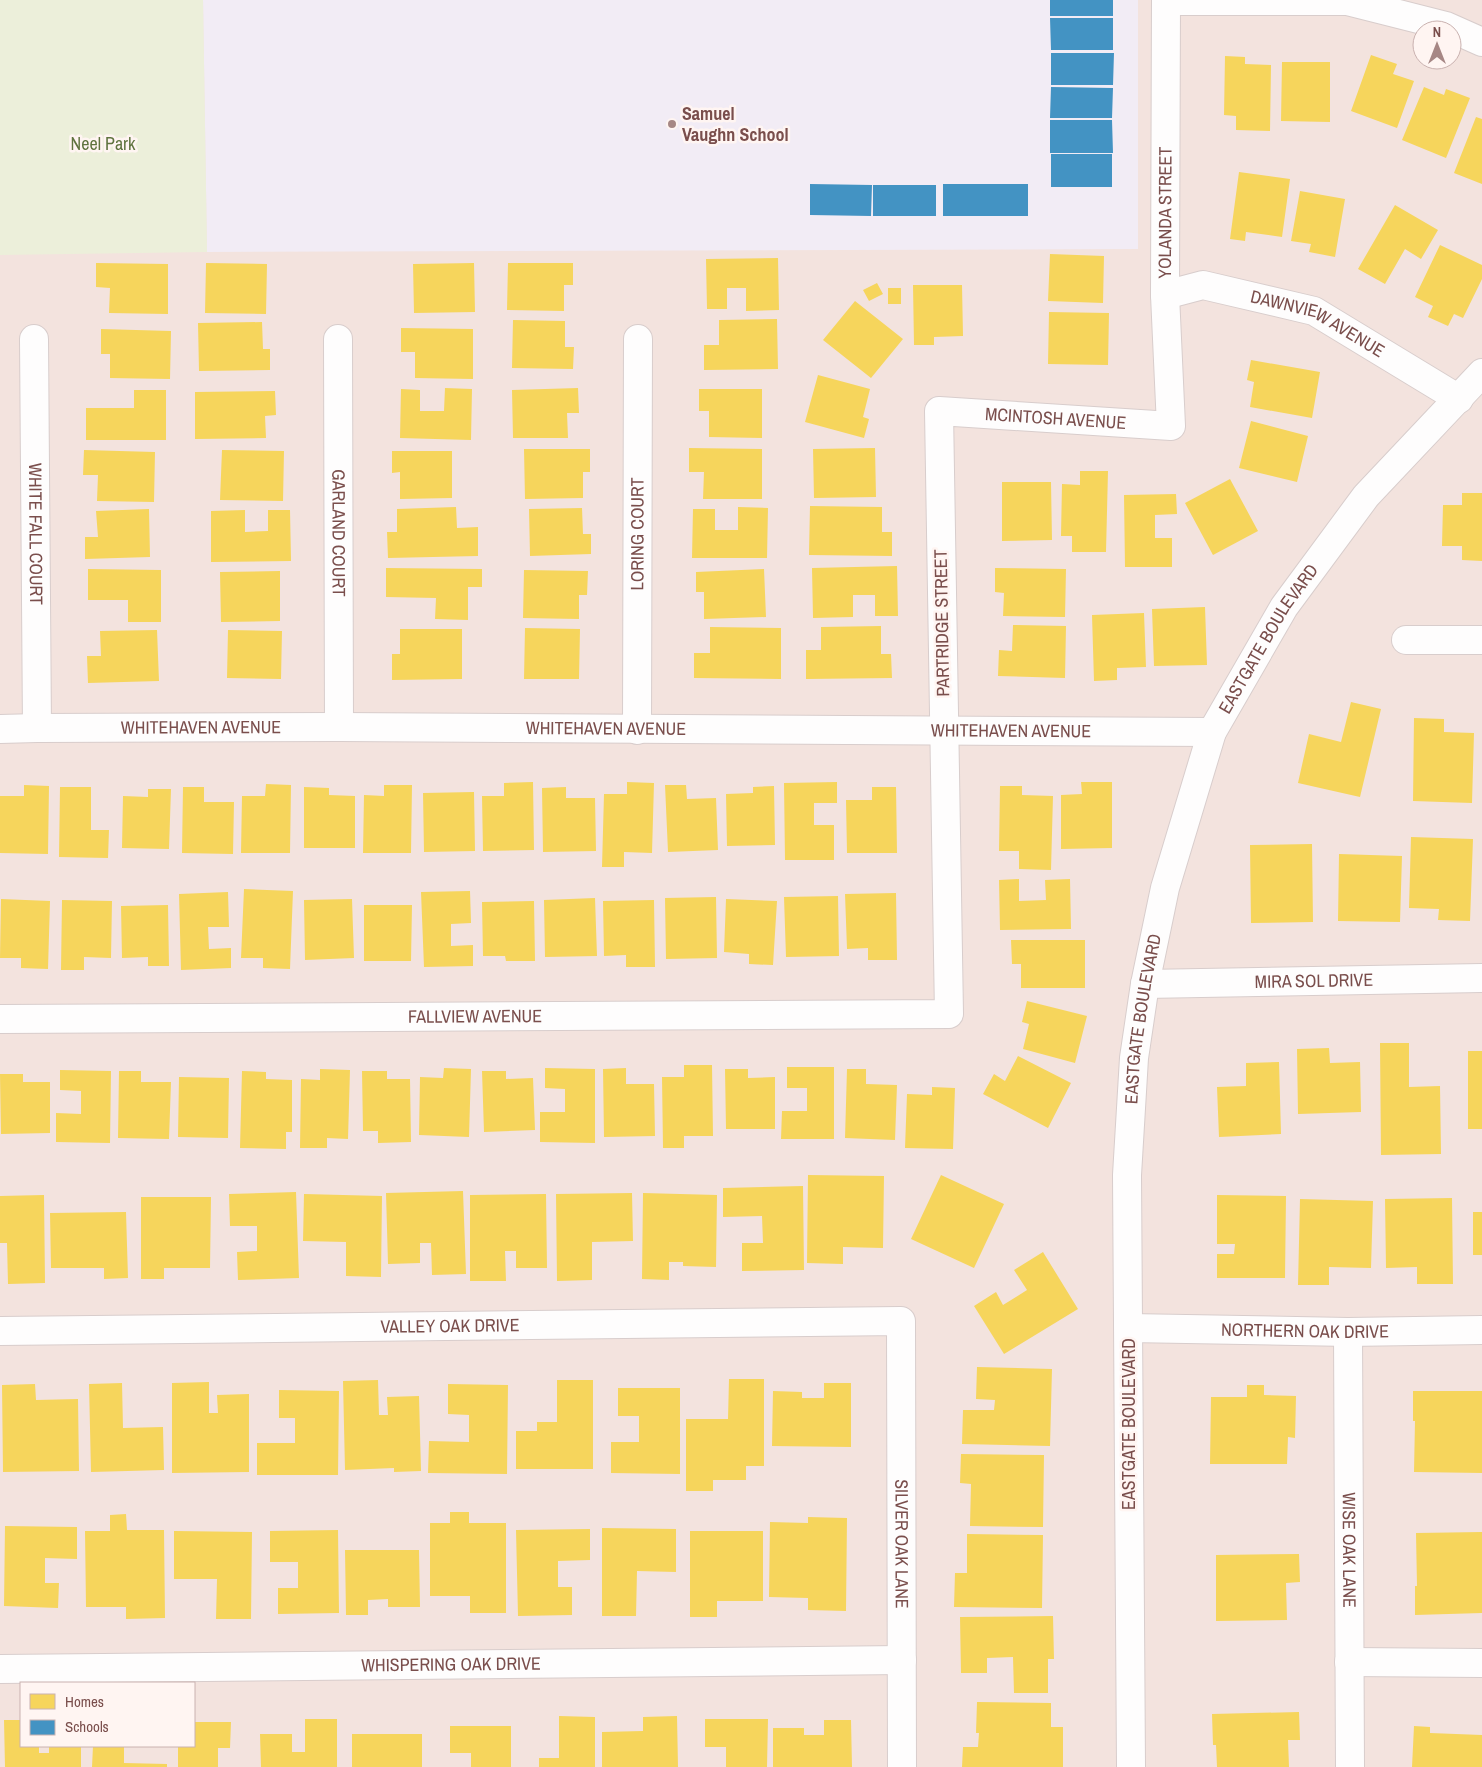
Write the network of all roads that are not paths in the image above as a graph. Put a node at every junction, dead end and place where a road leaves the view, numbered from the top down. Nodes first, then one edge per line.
1 (1166, 1) edge
2 (1482, 42) edge
3 (1164, 295) junction
4 (638, 338) dead end
5 (34, 339) dead end
6 (338, 339) dead end
7 (1482, 373) edge
8 (1459, 399) junction
9 (939, 411) joint
10 (1171, 426) joint
11 (1406, 640) dead end
12 (1482, 640) edge
13 (339, 727) junction
14 (37, 728) junction
15 (0, 729) edge
16 (637, 730) junction
17 (944, 731) junction
18 (1212, 732) junction
19 (1482, 978) edge
20 (1145, 984) junction
21 (949, 1014) joint
22 (0, 1019) edge
23 (900, 1321) joint
24 (1129, 1328) junction
25 (1482, 1330) edge
26 (0, 1331) edge
27 (1348, 1332) junction
28 (902, 1660) junction
29 (1349, 1662) junction
30 (1482, 1663) edge
31 (0, 1669) edge
32 (902, 1767) edge
33 (1130, 1767) edge
34 (1350, 1767) edge

1 - 2 street
1 - 3 street, YOLANDA STREET
3 - 8 street, DAWNVIEW AVENUE
3 - 10 street, YOLANDA STREET
4 - 16 street, LORING COURT
5 - 14 street, WHITE FALL COURT
6 - 13 street, GARLAND COURT
7 - 8 street, EASTGATE BOULEVARD
8 - 18 street, EASTGATE BOULEVARD
9 - 10 street, MCINTOSH AVENUE
9 - 17 street, PARTRIDGE STREET
11 - 12 street
13 - 14 street, WHITEHAVEN AVENUE
13 - 16 street, WHITEHAVEN AVENUE
14 - 15 street, WHITEHAVEN AVENUE
16 - 17 street, WHITEHAVEN AVENUE
17 - 18 street, WHITEHAVEN AVENUE
17 - 21 street, PARTRIDGE STREET
18 - 20 street, EASTGATE BOULEVARD
19 - 20 street, MIRA SOL DRIVE
20 - 24 street, EASTGATE BOULEVARD
21 - 22 street, FALLVIEW AVENUE
23 - 26 street, VALLEY OAK DRIVE
23 - 28 street, SILVER OAK LANE
24 - 27 street, NORTHERN OAK DRIVE
24 - 33 street, EASTGATE BOULEVARD
25 - 27 street, NORTHERN OAK DRIVE
27 - 29 street, WISE OAK LANE
28 - 31 street, WHISPERING OAK DRIVE
28 - 32 street, SILVER OAK LANE
29 - 30 street
29 - 34 street, WISE OAK LANE

